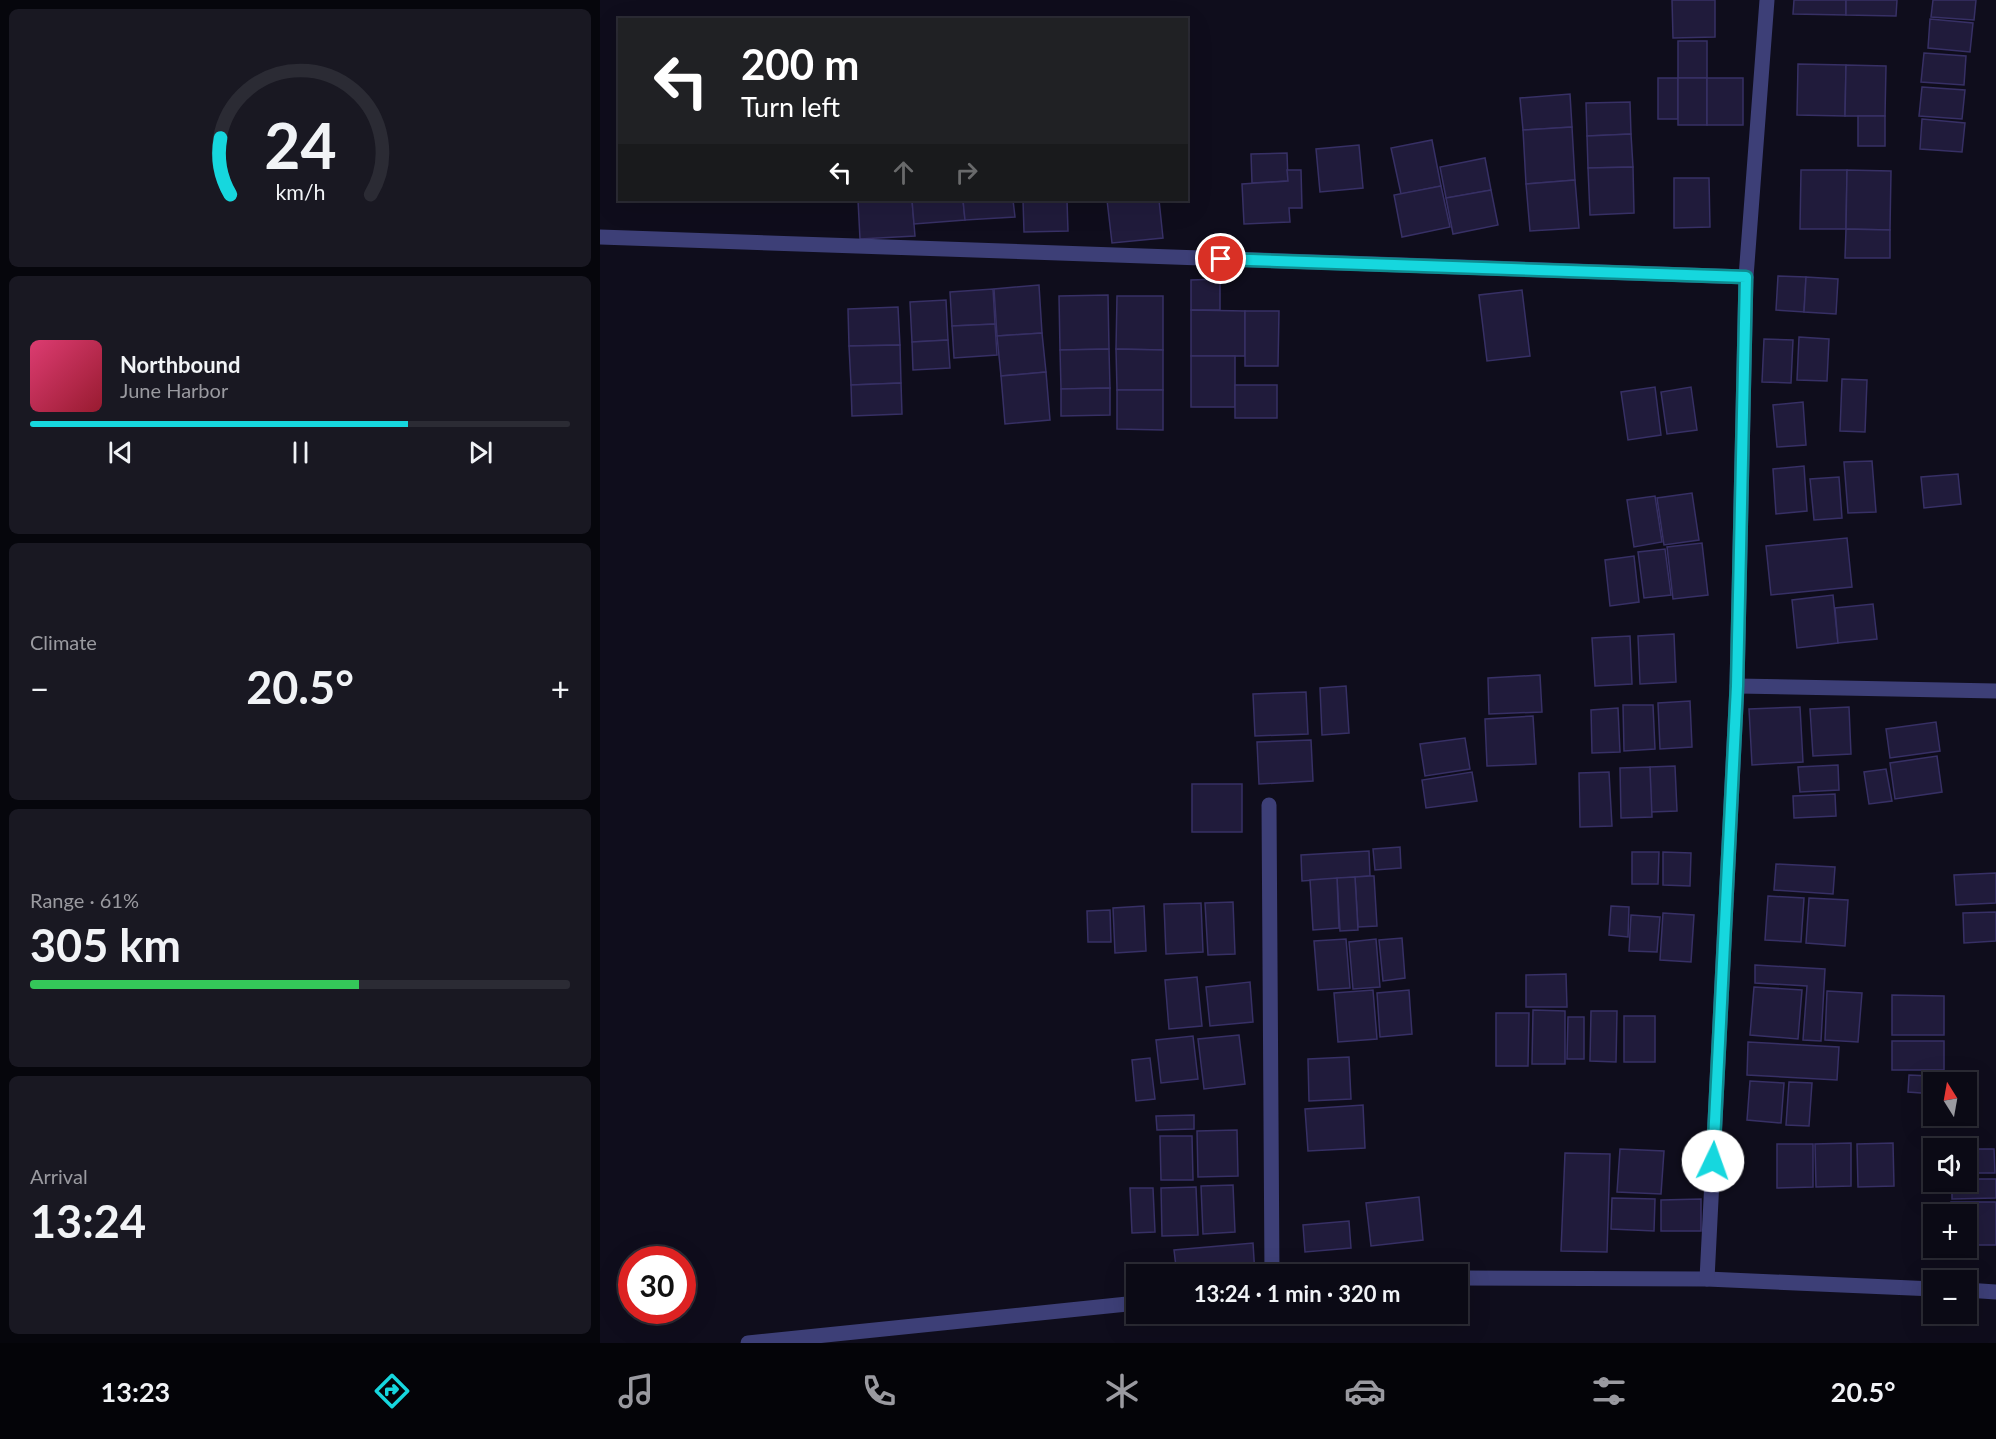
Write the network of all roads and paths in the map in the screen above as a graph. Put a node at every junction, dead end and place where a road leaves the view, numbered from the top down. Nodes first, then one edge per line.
1 (1767, 0) edge
2 (600, 237) edge
3 (1746, 277) junction
4 (1737, 686) junction
5 (1996, 691) edge
6 (1269, 805) dead end
7 (1272, 1264) edge
8 (1468, 1278) edge
9 (1707, 1279) junction
10 (1923, 1289) edge
11 (1977, 1291) edge
12 (1996, 1292) edge
13 (1126, 1304) edge
14 (748, 1343) edge

1 - 3 street
2 - 3 street
3 - 4 street
4 - 5 street
4 - 9 street
6 - 7 street
8 - 9 street
9 - 10 street
11 - 12 street
13 - 14 street

